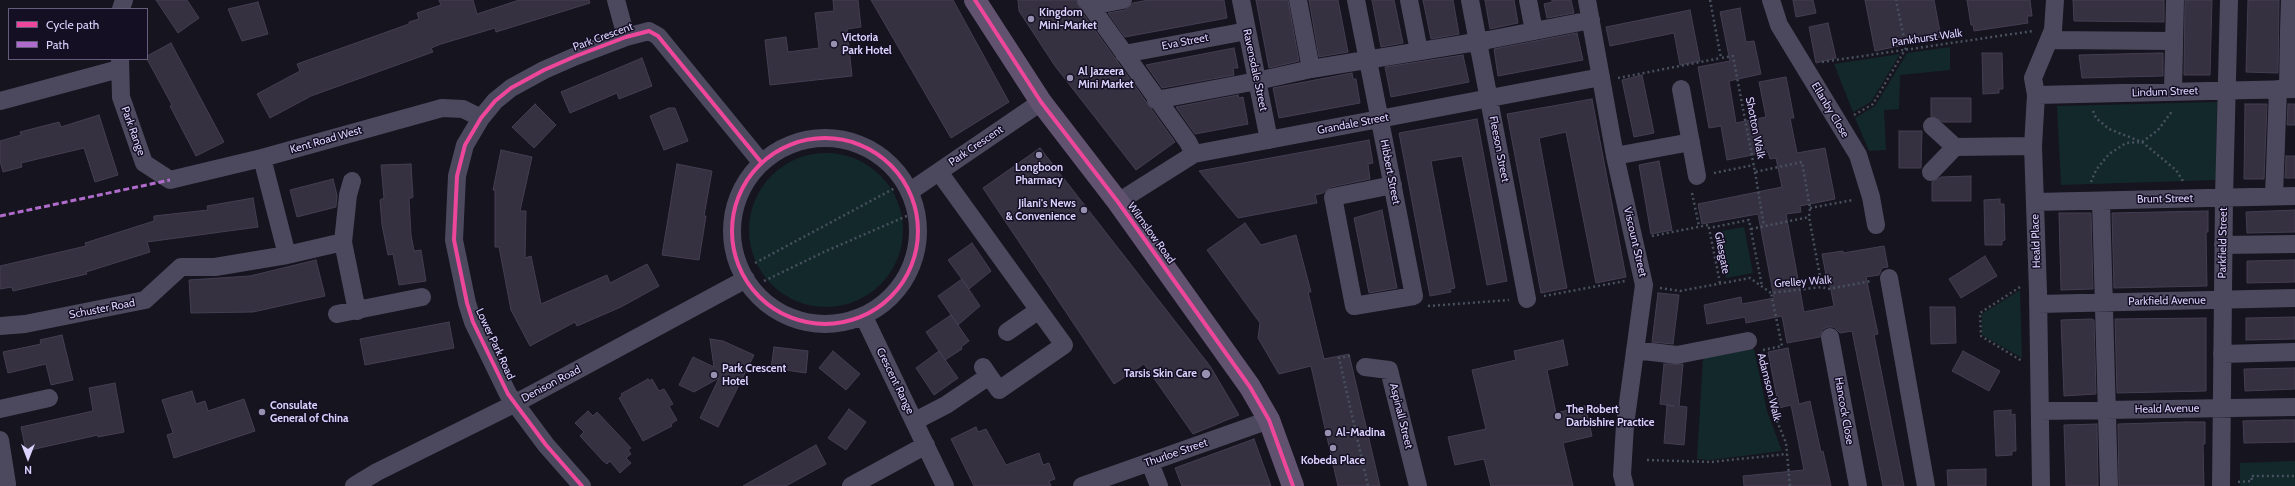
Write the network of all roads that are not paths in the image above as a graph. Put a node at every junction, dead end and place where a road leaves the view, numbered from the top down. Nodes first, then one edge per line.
1 (616, 0) edge
2 (1123, 0) edge
3 (1241, 0) edge
4 (1298, 0) edge
5 (1356, 0) edge
6 (1409, 0) edge
7 (1470, 0) edge
8 (1528, 0) edge
9 (1587, 0) edge
10 (1771, 0) edge
11 (2055, 0) edge
12 (2175, 0) edge
13 (2229, 0) edge
14 (2290, 0) edge
15 (980, 2) edge
16 (1088, 3) edge
17 (1591, 20) junction
18 (1247, 31) junction
19 (1534, 31) junction
20 (2292, 31) edge
21 (2051, 35) junction
22 (626, 37) junction
23 (1478, 41) junction
24 (2174, 41) junction
25 (1419, 51) junction
26 (1124, 54) junction
27 (1367, 60) junction
28 (119, 64) edge
29 (1311, 69) junction
30 (1606, 78) junction
31 (1258, 82) junction
32 (1681, 89) dead end
33 (2287, 89) edge
34 (2226, 90) junction
35 (2036, 95) junction
36 (1489, 98) junction
37 (2174, 99) junction
38 (1156, 100) junction
39 (0, 101) edge
40 (1041, 102) junction
41 (481, 118) junction
42 (1380, 119) junction
43 (1932, 126) dead end
44 (1269, 140) junction
45 (1691, 142) junction
46 (2033, 146) junction
47 (1955, 147) junction
48 (1194, 154) junction
49 (1615, 156) junction
50 (262, 158) junction
51 (761, 162) junction
52 (939, 172) junction
53 (1931, 172) dead end
54 (1697, 176) dead end
55 (170, 180) joint
56 (352, 181) dead end
57 (908, 185) junction
58 (1393, 185) junction
59 (2274, 196) junction
60 (2295, 196) edge
61 (2224, 198) junction
62 (2095, 201) junction
63 (1118, 202) junction
64 (2035, 202) junction
65 (1876, 225) dead end
66 (343, 242) junction
67 (2295, 244) edge
68 (2223, 246) junction
69 (287, 255) junction
70 (1889, 278) road end
71 (746, 279) junction
72 (422, 297) dead end
73 (2295, 298) edge
74 (1527, 299) road end
75 (2223, 300) junction
76 (2104, 303) junction
77 (2038, 304) junction
78 (357, 310) junction
79 (1038, 310) junction
80 (337, 314) dead end
81 (864, 317) junction
82 (0, 326) edge
83 (1007, 332) dead end
84 (1830, 337) dead end
85 (1754, 346) road end
86 (1635, 350) junction
87 (2295, 352) edge
88 (2222, 354) junction
89 (1365, 367) dead end
90 (49, 398) dead end
91 (516, 403) junction
92 (2295, 407) edge
93 (2221, 408) junction
94 (0, 409) edge
95 (2107, 410) junction
96 (2040, 411) junction
97 (1269, 420) junction
98 (915, 421) junction
99 (0, 440) edge
100 (926, 445) junction
101 (1150, 463) junction
102 (7, 484) dead end
103 (2229, 484) edge
104 (354, 486) edge
105 (582, 486) edge
106 (851, 486) edge
107 (945, 486) edge
108 (1082, 486) edge
109 (1159, 486) edge
110 (1293, 486) edge
111 (1418, 486) edge
112 (1625, 486) edge
113 (1858, 486) edge
114 (1926, 486) edge
115 (2041, 486) edge
116 (2109, 486) edge

1 - 22 street
2 - 16 street
3 - 18 street, Ravensdale Street
4 - 29 street
5 - 27 street, Hibbert Street
6 - 25 street
7 - 23 street, Fleeson Street
8 - 19 street
9 - 17 street, Viscount Street
10 - 65 street, Ellanby Close
11 - 21 street, Heald Place
12 - 24 street
13 - 34 street, Parkfield Street
14 - 20 street
15 - 40 main road, Wilmslow Road
16 - 26 street
17 - 19 street
17 - 30 street, Viscount Street
18 - 26 street, Eva Street
18 - 31 street, Ravensdale Street
19 - 23 street
20 - 33 street
21 - 24 street
21 - 35 street, Heald Place
22 - 41 street, Park Crescent
22 - 51 street, Park Crescent
23 - 25 street
23 - 36 street, Fleeson Street
24 - 37 street
25 - 27 street
26 - 38 street
27 - 29 street
27 - 42 street, Hibbert Street
28 - 39 street, Park Range
28 - 55 street, Park Range
29 - 31 street
30 - 36 street, Grandale Street
30 - 49 street, Viscount Street
31 - 38 street
31 - 44 street, Ravensdale Street
32 - 45 street
33 - 34 street, Lindum Street
33 - 59 street
34 - 37 street, Lindum Street
34 - 61 street, Parkfield Street
35 - 37 street, Lindum Street
35 - 46 street, Heald Place
36 - 42 street, Grandale Street
36 - 74 street, Fleeson Street
38 - 48 street
40 - 52 street, Park Crescent
40 - 63 main road, Wilmslow Road
41 - 50 street, Kent Road West
41 - 91 street, Lower Park Road
42 - 44 street, Grandale Street
42 - 58 street, Hibbert Street
43 - 47 street
44 - 48 street, Grandale Street
45 - 49 street
45 - 54 street
46 - 47 street
46 - 64 street, Heald Place
47 - 53 street
48 - 63 street, Grandale Street
49 - 86 street, Viscount Street
50 - 55 street, Kent Road West
50 - 69 street
51 - 57 street
51 - 71 street
52 - 57 street, Park Crescent
52 - 79 street
56 - 66 street
57 - 81 street
58 - 58 street, Hibbert Street
59 - 60 street, Brunt Street
59 - 61 street, Brunt Street
61 - 62 street, Brunt Street
61 - 68 street, Parkfield Street
62 - 64 street, Brunt Street
62 - 76 street
63 - 97 main road, Wilmslow Road
64 - 77 street, Heald Place
66 - 69 street, Schuster Road
66 - 78 street
67 - 68 street
68 - 75 street, Parkfield Street
69 - 82 street, Schuster Road
70 - 114 street
71 - 81 street
71 - 91 street, Denison Road
72 - 78 street
73 - 75 street, Parkfield Avenue
75 - 76 street, Parkfield Avenue
75 - 88 street, Parkfield Street
76 - 77 street, Parkfield Avenue
76 - 95 street
77 - 96 street, Heald Place
78 - 80 street
79 - 83 street
79 - 98 street
81 - 98 street, Crescent Range
84 - 113 street, Hancock Close
85 - 86 street, Adamson Walk
86 - 112 street, Viscount Street
87 - 88 street
88 - 93 street, Parkfield Street
89 - 111 street, Aspinall Street
90 - 94 street
91 - 104 street, Denison Road
91 - 105 street, Lower Park Road
92 - 93 street, Heald Avenue
93 - 95 street, Heald Avenue
93 - 103 street, Parkfield Street
95 - 96 street, Heald Avenue
95 - 116 street
96 - 115 street, Heald Place
97 - 101 street, Thurloe Street
97 - 110 main road, Wilmslow Road
98 - 100 street, Crescent Range
99 - 102 street
100 - 106 street
100 - 107 street, Crescent Range
101 - 108 street, Thurloe Street
101 - 109 street

